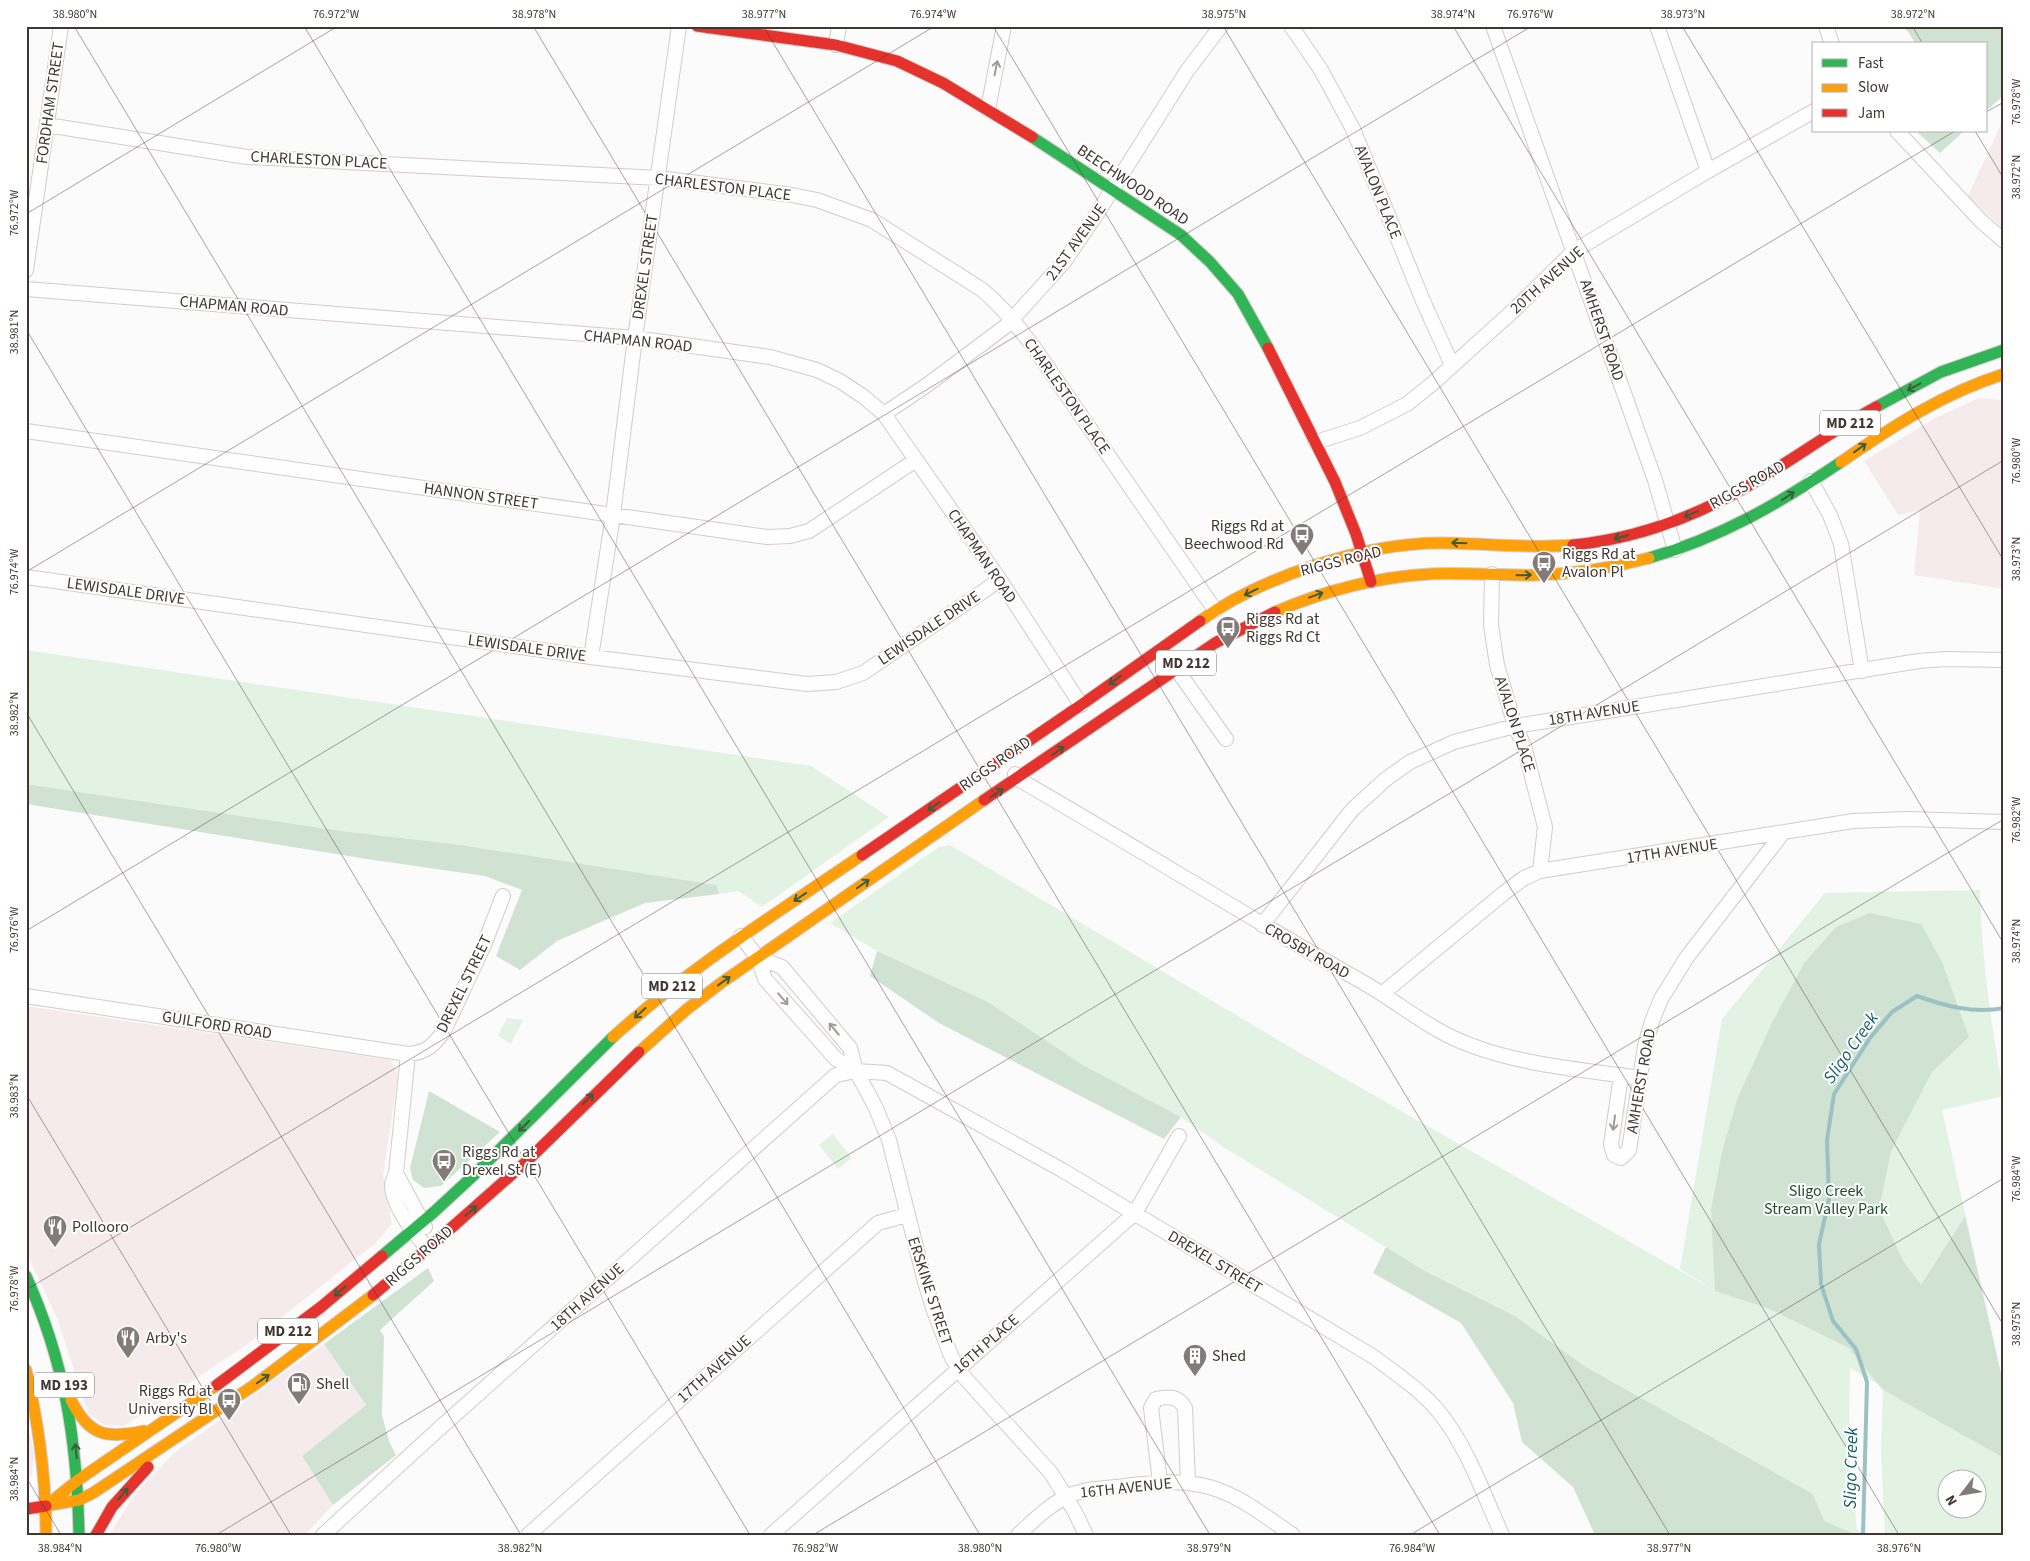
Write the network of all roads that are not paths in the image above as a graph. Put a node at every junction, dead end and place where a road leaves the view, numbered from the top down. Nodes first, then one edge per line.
1 (61, 26) edge
2 (679, 26) edge
3 (697, 26) edge
4 (839, 26) edge
5 (1004, 26) edge
6 (1221, 26) edge
7 (1291, 26) edge
8 (1493, 26) edge
9 (1657, 26) edge
10 (1826, 26) edge
11 (1831, 42) edge
12 (836, 45) junction
13 (988, 109) junction
14 (1812, 112) edge
15 (47, 125) junction
16 (1898, 132) edge
17 (1708, 171) junction
18 (659, 178) junction
19 (1112, 190) junction
20 (2004, 241) edge
21 (1574, 251) junction
22 (26, 270) edge
23 (26, 288) edge
24 (1012, 319) junction
25 (635, 338) junction
26 (2004, 340) edge
27 (2004, 350) edge
28 (1452, 365) junction
29 (1958, 365) junction
30 (2004, 374) edge
31 (1998, 389) dead end
32 (1948, 395) junction
33 (884, 414) junction
34 (26, 430) edge
35 (1316, 442) junction
36 (916, 460) junction
37 (1811, 480) junction
38 (613, 515) junction
39 (1668, 524) junction
40 (1675, 550) junction
41 (1362, 552) junction
42 (1492, 574) junction
43 (26, 577) edge
44 (1000, 580) junction
45 (1371, 582) junction
46 (1215, 610) junction
47 (591, 657) junction
48 (2004, 660) edge
49 (1177, 670) junction
50 (1862, 671) junction
51 (1080, 705) junction
52 (1515, 726) junction
53 (1226, 739) dead end
54 (1003, 758) junction
55 (1018, 779) junction
56 (2004, 822) edge
57 (1782, 834) junction
58 (1540, 871) junction
59 (504, 896) dead end
60 (1262, 925) junction
61 (741, 936) junction
62 (758, 958) junction
63 (1383, 993) junction
64 (26, 996) edge
65 (408, 1054) junction
66 (856, 1071) junction
67 (1621, 1075) junction
68 (1640, 1078) junction
69 (1180, 1136) dead end
70 (1134, 1213) junction
71 (907, 1215) junction
72 (416, 1226) junction
73 (432, 1244) junction
74 (26, 1276) edge
75 (958, 1369) junction
76 (26, 1370) edge
77 (64, 1382) junction
78 (152, 1430) junction
79 (179, 1436) junction
80 (78, 1480) junction
81 (1160, 1482) junction
82 (1188, 1483) junction
83 (1066, 1497) junction
84 (79, 1500) junction
85 (46, 1506) junction
86 (26, 1509) edge
87 (46, 1535) edge
88 (79, 1535) edge
89 (96, 1535) edge
90 (323, 1535) edge
91 (528, 1535) edge
92 (771, 1535) edge
93 (1018, 1535) edge
94 (1086, 1535) edge
95 (1293, 1535) edge
96 (1502, 1535) edge

1 - 15 street, FORDHAM STREET
2 - 18 street, DREXEL STREET
3 - 12 main road, BEECHWOOD ROAD
4 - 12 street
13 -> 5 street
6 - 19 street, 21ST AVENUE
7 - 28 street, AVALON PLACE
8 - 21 street, AMHERST ROAD
9 - 17 street
10 - 11 street
12 - 13 main road, BEECHWOOD ROAD
13 - 19 main road, BEECHWOOD ROAD
14 - 17 street, 20TH AVENUE
15 - 18 street, CHARLESTON PLACE
15 - 22 street, FORDHAM STREET
16 - 20 street
17 - 21 street, 20TH AVENUE
18 - 24 street, CHARLESTON PLACE
18 - 25 street, DREXEL STREET
19 - 24 street, 21ST AVENUE
19 - 35 main road, BEECHWOOD ROAD
21 - 28 street, 20TH AVENUE
21 - 39 street, AMHERST ROAD
23 - 25 street, CHAPMAN ROAD
24 - 33 street, 21ST AVENUE
24 - 46 street, CHARLESTON PLACE
25 - 33 street, CHAPMAN ROAD
25 - 38 street, DREXEL STREET
26 - 29 main road
27 - 29 main road, RIGGS ROAD / MD 212
28 - 35 street, 20TH AVENUE
29 -> 39 main road, RIGGS ROAD / MD 212
30 - 32 main road, RIGGS ROAD / MD 212
31 - 32 main road
37 -> 32 main road, RIGGS ROAD / MD 212
33 - 36 street, CHAPMAN ROAD
34 - 38 street, HANNON STREET
35 - 41 main road, BEECHWOOD ROAD
36 - 38 street, HANNON STREET
36 - 44 street, CHAPMAN ROAD
40 -> 37 main road, RIGGS ROAD / MD 212
37 - 50 street
38 - 47 street, DREXEL STREET
39 - 40 street, AMHERST ROAD
39 -> 41 main road, RIGGS ROAD / MD 212
42 -> 40 main road, RIGGS ROAD / MD 212
41 - 45 main road, BEECHWOOD ROAD
41 -> 46 main road, RIGGS ROAD / MD 212
42 - 45 main road, RIGGS ROAD / MD 212
42 - 52 street, AVALON PLACE
43 - 47 street, LEWISDALE DRIVE
44 - 47 street, LEWISDALE DRIVE
44 - 51 street, CHAPMAN ROAD
49 -> 45 main road, RIGGS ROAD / MD 212
46 -> 51 main road, RIGGS ROAD / MD 212
48 - 50 street, 18TH AVENUE
49 - 53 street
55 -> 49 main road, RIGGS ROAD / MD 212
50 - 52 street, 18TH AVENUE
51 - 54 main road, RIGGS ROAD / MD 212
52 - 58 street, AVALON PLACE
52 - 60 street, 18TH AVENUE
54 - 55 street, CROSBY ROAD
54 -> 61 main road, RIGGS ROAD / MD 212
55 - 60 street, CROSBY ROAD
62 -> 55 main road, RIGGS ROAD / MD 212
56 - 57 street, 17TH AVENUE
57 - 58 street, 17TH AVENUE
57 - 68 street, AMHERST ROAD
58 - 63 street, 17TH AVENUE
59 - 65 street, DREXEL STREET
60 - 63 street, CROSBY ROAD
61 - 62 street
61 -> 72 main road, RIGGS ROAD / MD 212
62 -> 66 street, DREXEL STREET
66 -> 62 street
73 -> 62 main road, RIGGS ROAD / MD 212
63 - 67 street, CROSBY ROAD
64 - 65 street, GUILFORD ROAD
65 - 72 street
66 - 70 street, DREXEL STREET
66 - 71 street, ERSKINE STREET
66 - 90 street, 18TH AVENUE
67 - 68 street, CROSBY ROAD
67 -> 68 street, AMHERST ROAD
69 - 70 street, 16TH PLACE
70 - 75 street, 16TH PLACE
70 - 96 street, DREXEL STREET
71 - 75 street, ERSKINE STREET
71 - 91 street, 17TH AVENUE
72 - 73 street
72 -> 78 main road, RIGGS ROAD / MD 212
79 -> 73 main road, RIGGS ROAD / MD 212
74 - 77 main road, MD 193
75 - 83 street, ERSKINE STREET
75 - 92 street, 16TH PLACE
76 - 85 main road, MD 193
77 - 78 main road
80 -> 77 main road, MD 193
78 - 80 main road, RIGGS ROAD / MD 212
79 - 84 main road, RIGGS ROAD / MD 212
89 -> 79 main road
80 - 84 main road, MD 193
80 - 85 main road, RIGGS ROAD / MD 212
81 - 82 street, 16TH AVENUE
81 - 82 street
81 - 83 street, 16TH AVENUE
82 - 95 street, 16TH AVENUE
83 - 93 street, 16TH AVENUE
83 - 94 street, ERSKINE STREET
84 - 85 main road, RIGGS ROAD / MD 212
84 - 88 main road, MD 193
85 - 86 main road, RIGGS ROAD / MD 212
85 - 87 main road, MD 193

